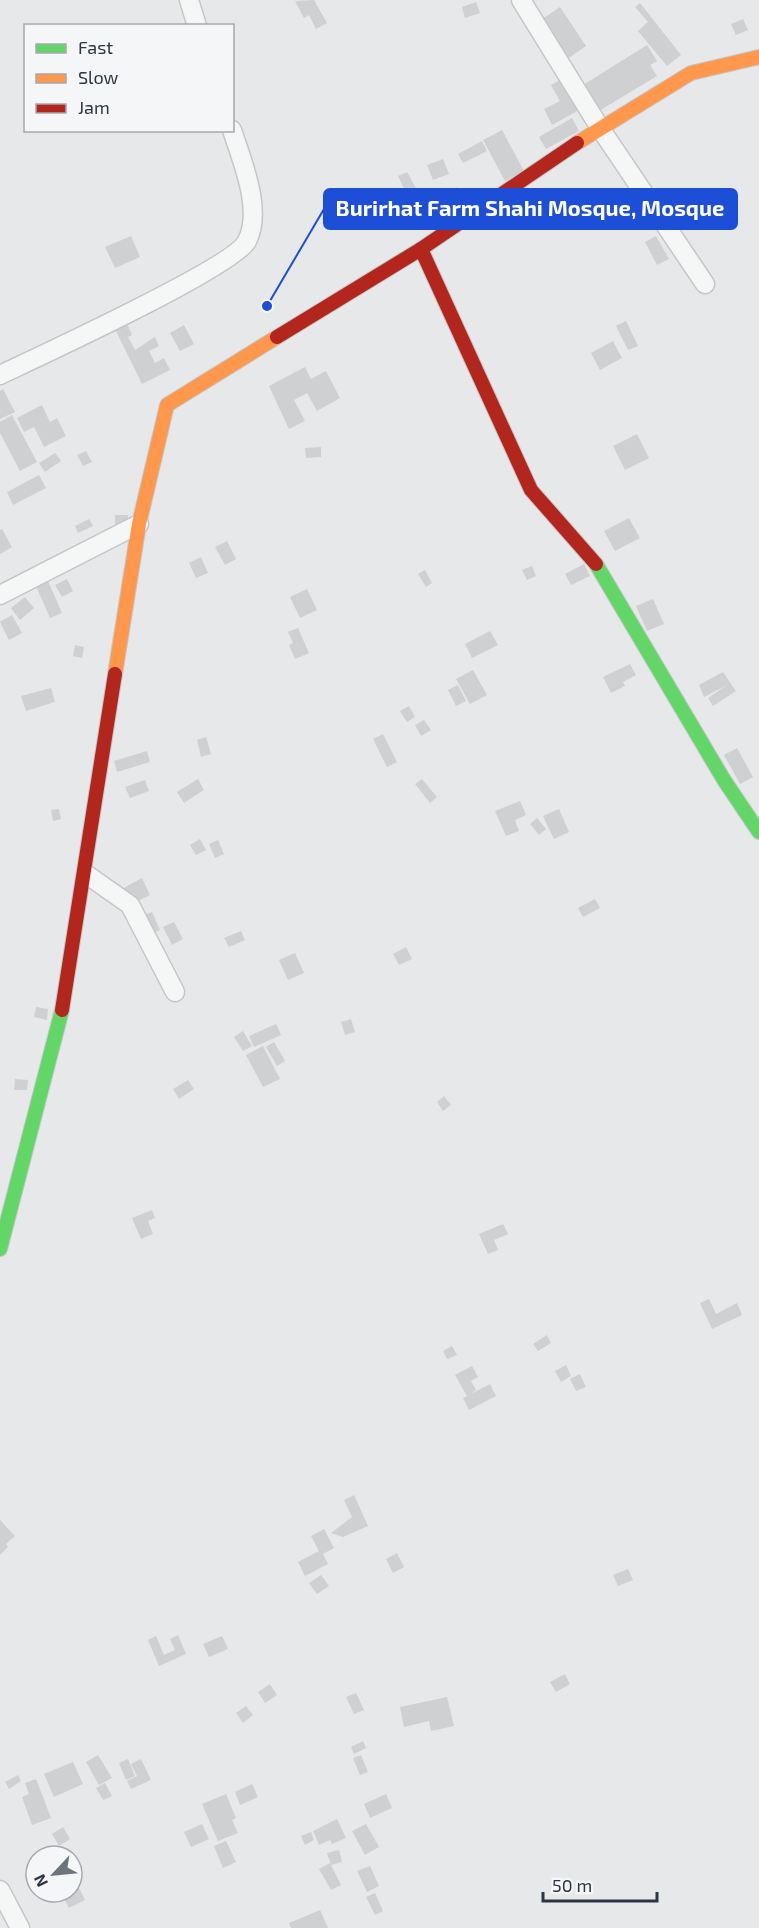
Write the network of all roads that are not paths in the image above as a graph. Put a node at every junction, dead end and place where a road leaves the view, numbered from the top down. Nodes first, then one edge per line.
1 (189, 0) edge
2 (521, 0) edge
3 (196, 24) edge
4 (759, 57) edge
5 (600, 128) junction
6 (233, 132) edge
7 (421, 249) junction
8 (705, 284) dead end
9 (0, 375) edge
10 (140, 524) junction
11 (0, 595) edge
12 (759, 832) edge
13 (86, 874) junction
14 (175, 992) dead end
15 (6, 1202) edge
16 (0, 1249) edge
17 (0, 1890) edge
18 (20, 1928) edge

1 - 3 street
2 - 5 street
4 - 5 street
5 - 7 street
5 - 8 street
6 - 9 street
7 - 10 street
7 - 12 street
10 - 11 street
10 - 13 street
13 - 14 street
13 - 15 street
15 - 16 street
17 - 18 street

